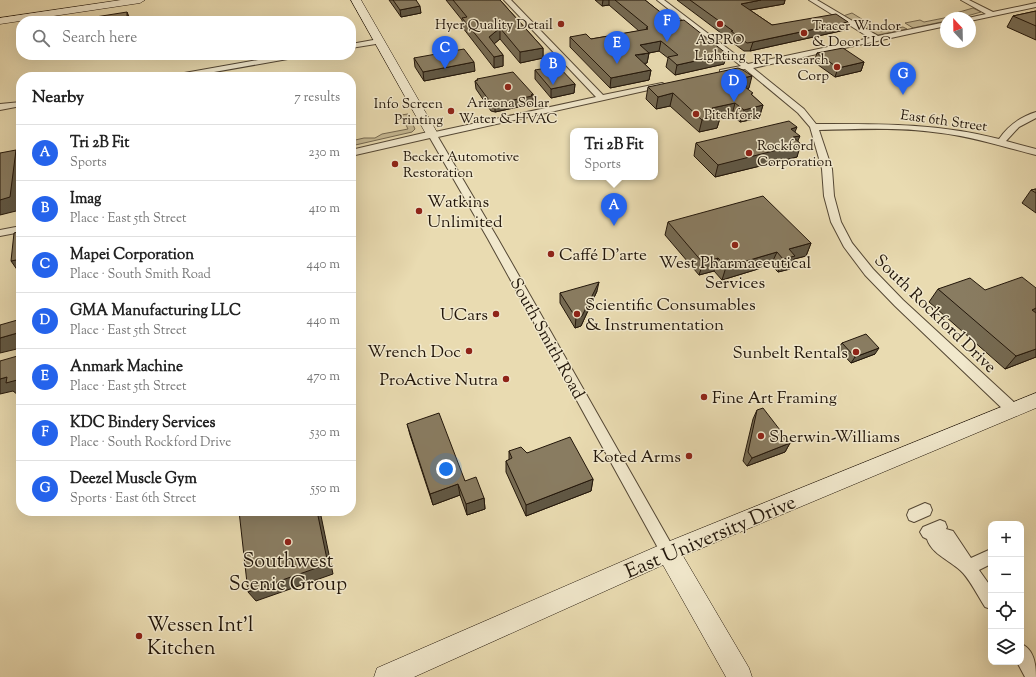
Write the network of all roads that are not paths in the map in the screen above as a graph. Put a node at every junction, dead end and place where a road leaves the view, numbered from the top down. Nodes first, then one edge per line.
1 (107, 0) edge
2 (140, 0) edge
3 (356, 0) edge
4 (507, 0) edge
5 (660, 0) edge
6 (812, 0) edge
7 (964, 0) edge
8 (1036, 5) edge
9 (992, 14) junction
10 (0, 16) edge
11 (33, 16) edge
12 (976, 18) edge
13 (16, 19) edge
14 (0, 21) edge
15 (940, 25) edge
16 (877, 39) junction
17 (378, 41) junction
18 (356, 45) edge
19 (270, 60) edge
20 (747, 67) junction
21 (202, 72) edge
22 (716, 74) edge
23 (672, 83) edge
24 (601, 98) junction
25 (16, 105) edge
26 (0, 107) edge
27 (1036, 115) edge
28 (814, 127) junction
29 (432, 134) junction
30 (1001, 142) junction
31 (356, 152) edge
32 (1036, 152) edge
33 (16, 230) edge
34 (0, 233) edge
35 (1036, 400) edge
36 (1012, 409) junction
37 (938, 534) dead end
38 (668, 552) junction
39 (989, 557) edge
40 (968, 567) junction
41 (988, 597) edge
42 (1024, 657) edge
43 (386, 677) edge
44 (740, 677) edge
45 (1035, 677) edge

1 - 10 main road
2 - 11 main road
3 - 17 main road, South Smith Road
4 - 24 street
5 - 20 street, South Rockford Drive
6 - 16 street
7 - 9 street
8 - 9 street
9 - 12 street
13 - 14 main road
15 - 16 street
16 - 20 street
17 - 18 street
17 - 29 main road, South Smith Road
19 - 21 street
20 - 22 street
20 - 28 street, South Rockford Drive
23 - 24 street
24 - 29 street
25 - 26 street
27 - 30 street, East 6th Street
28 - 30 street, East 6th Street
28 - 36 street, South Rockford Drive
29 - 31 street
29 - 38 street, South Smith Road
30 - 32 street
33 - 34 street
35 - 36 main road, East University Drive
36 - 38 main road, East University Drive
37 - 40 street
38 - 43 main road, East University Drive
38 - 44 main road, South Smith Road
39 - 40 street
40 - 41 street
42 - 45 street

